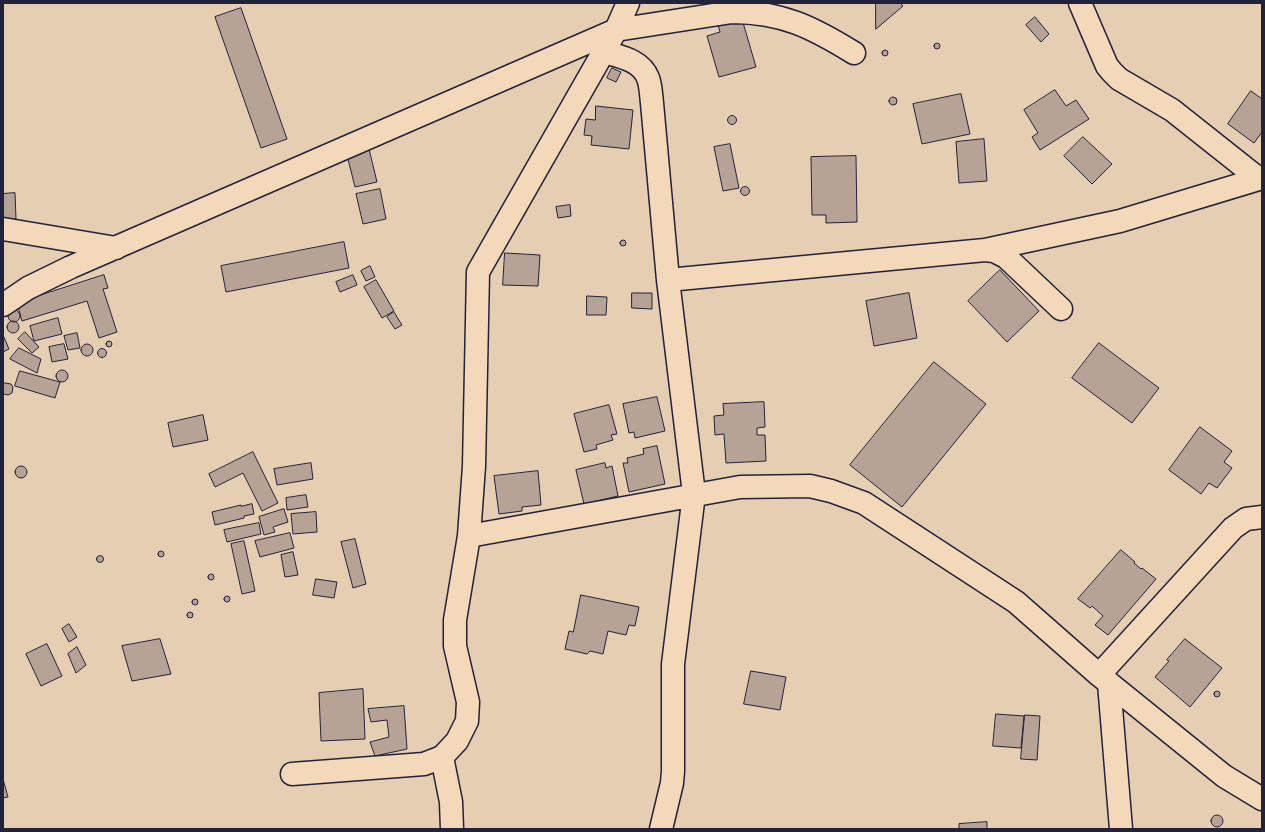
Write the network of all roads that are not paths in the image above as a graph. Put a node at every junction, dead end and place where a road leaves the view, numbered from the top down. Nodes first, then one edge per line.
1 (628, 3) edge
2 (1080, 3) edge
3 (616, 30) junction
4 (604, 52) junction
5 (854, 53) dead end
6 (1262, 178) edge
7 (3, 229) edge
8 (116, 248) junction
9 (985, 250) junction
10 (668, 280) junction
11 (3, 305) edge
12 (1061, 309) dead end
13 (694, 494) junction
14 (1262, 517) edge
15 (470, 536) junction
16 (1104, 679) junction
17 (442, 757) junction
18 (292, 774) dead end
19 (1262, 799) edge
20 (452, 829) edge
21 (661, 829) edge
22 (1121, 829) edge

1 - 3 street
2 - 6 street
3 - 4 street
3 - 5 street
3 - 8 street
4 - 10 street
4 - 15 street
6 - 9 street
7 - 8 street
8 - 11 street
9 - 10 street
9 - 12 street
10 - 13 street
13 - 15 street
13 - 16 street
13 - 21 street
14 - 16 street
15 - 17 street
16 - 19 street
16 - 22 street
17 - 18 street
17 - 20 street

